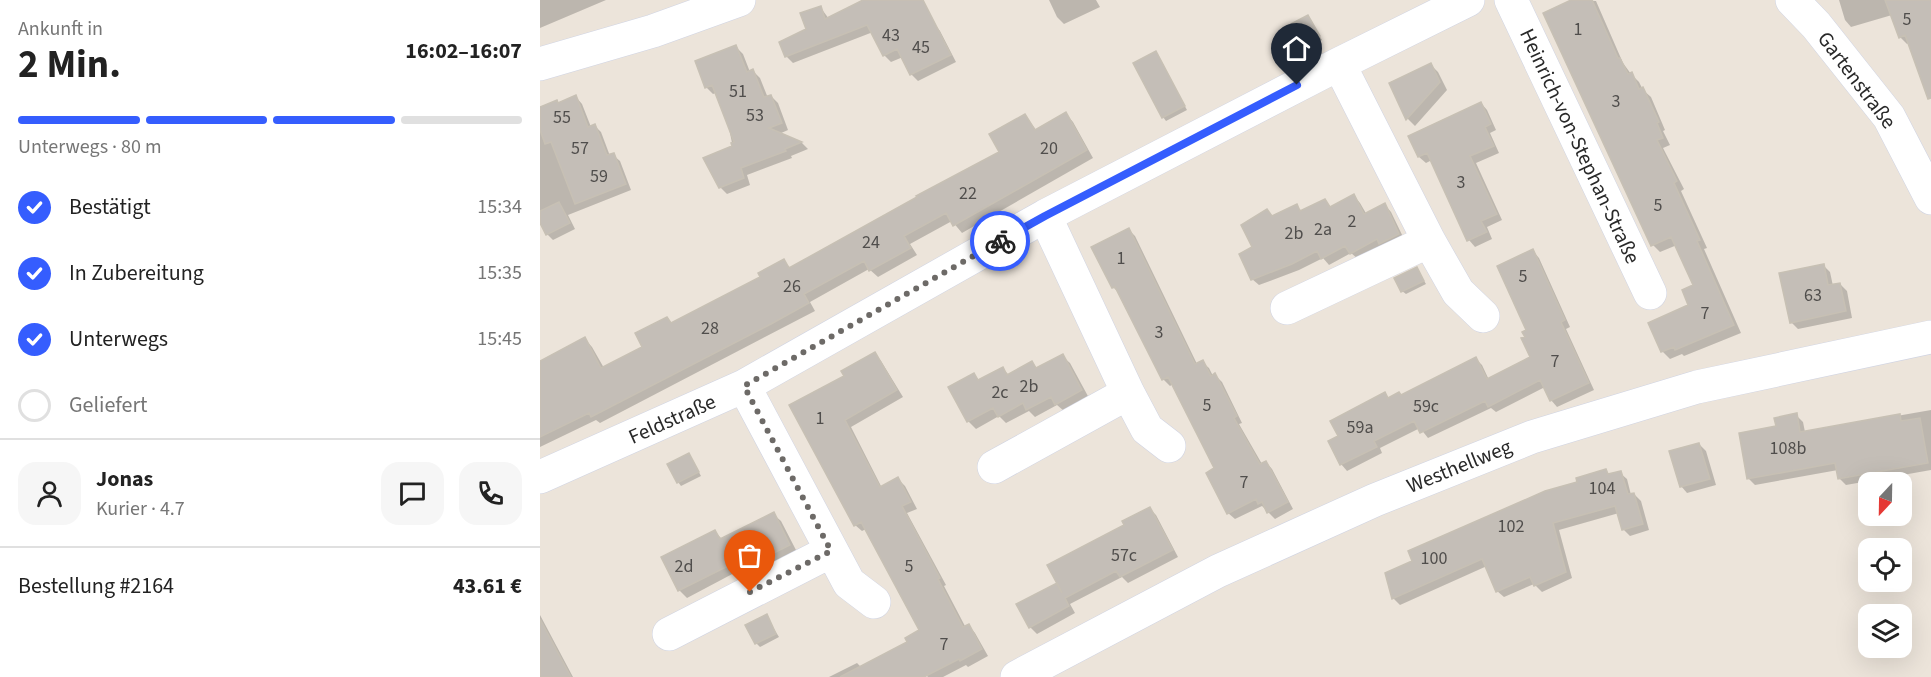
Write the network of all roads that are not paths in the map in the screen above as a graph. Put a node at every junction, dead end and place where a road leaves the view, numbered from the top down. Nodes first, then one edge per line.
1 (1468, 0) edge
2 (1511, 0) edge
3 (1792, 0) edge
4 (719, 4) edge
5 (540, 64) edge
6 (1339, 64) junction
7 (1931, 198) edge
8 (1045, 216) junction
9 (1430, 241) junction
10 (1650, 293) dead end
11 (1287, 308) dead end
12 (1483, 316) dead end
13 (1931, 337) edge
14 (744, 386) junction
15 (1128, 393) junction
16 (1169, 446) dead end
17 (994, 466) dead end
18 (540, 477) edge
19 (831, 551) junction
20 (874, 602) dead end
21 (669, 634) dead end
22 (1017, 677) edge

1 - 6 street, Feldstraße
2 - 10 street, Heinrich-von-Stephan-Straße
3 - 7 street, Gartenstraße
4 - 5 street
6 - 8 street, Feldstraße
6 - 9 street
8 - 14 street, Feldstraße
8 - 15 street
9 - 11 street
9 - 12 street
13 - 22 street, Westhellweg
14 - 18 street, Feldstraße
14 - 19 street
15 - 16 street
15 - 17 street
19 - 20 street
19 - 21 street

